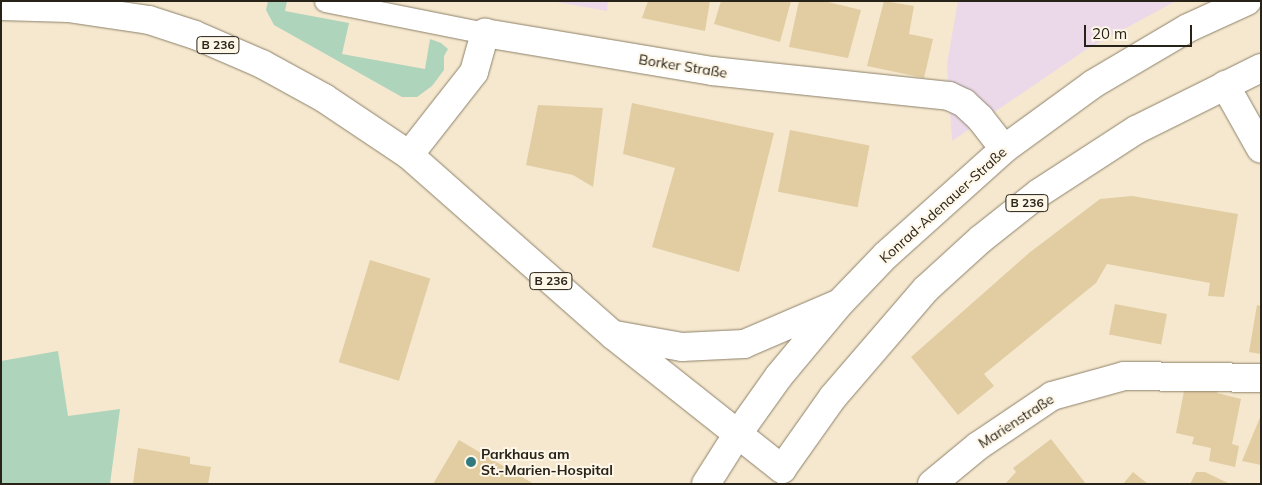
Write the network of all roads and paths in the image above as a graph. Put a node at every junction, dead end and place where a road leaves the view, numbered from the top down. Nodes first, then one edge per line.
1 (325, 1) edge
2 (1247, 1) edge
3 (1, 6) edge
4 (485, 33) junction
5 (1261, 68) edge
6 (1225, 85) junction
7 (1261, 149) edge
8 (1004, 150) junction
9 (410, 155) junction
10 (839, 304) junction
11 (613, 335) junction
12 (1261, 378) edge
13 (737, 435) junction
14 (776, 476) edge
15 (706, 484) edge
16 (932, 484) edge

1 - 4 lane
2 - 8 main road, Konrad-Adenauer-Straße
3 - 9 main road, B 236
4 - 8 main road, Borker Straße
4 - 9 main road
5 - 6 main road, B 236
6 - 7 main road
6 - 14 main road, B 236
8 - 10 main road, Konrad-Adenauer-Straße
9 - 11 main road, B 236
10 - 11 main road
10 - 13 main road, Konrad-Adenauer-Straße
11 - 13 main road, B 236
12 - 16 main road, Marienstraße
13 - 14 main road, B 236
13 - 15 main road, Konrad-Adenauer-Straße

